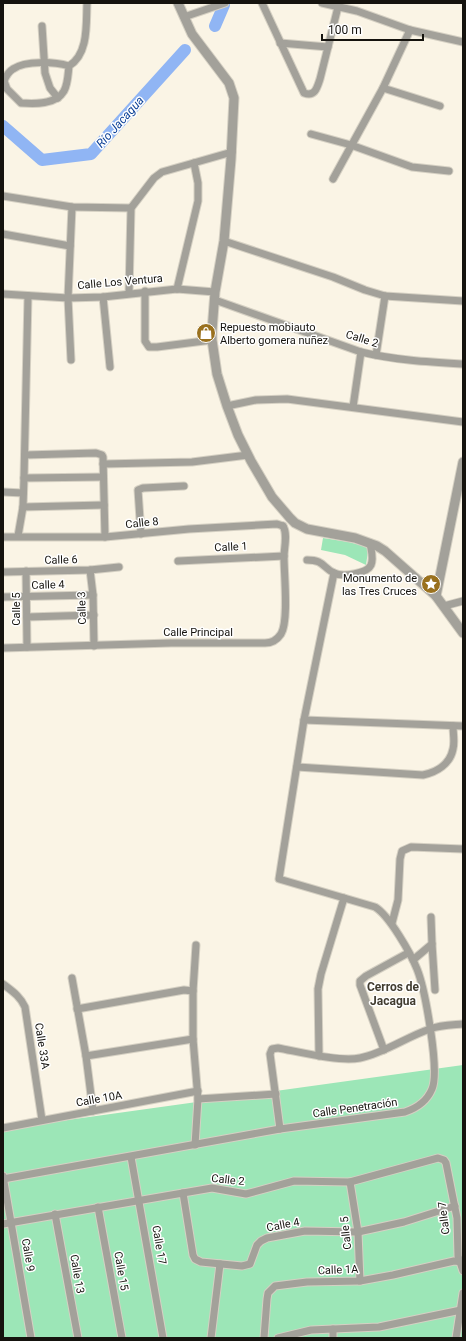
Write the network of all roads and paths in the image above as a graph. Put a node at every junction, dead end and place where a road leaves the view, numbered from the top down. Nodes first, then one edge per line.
1 (87, 3) edge
2 (178, 3) edge
3 (225, 3) edge
4 (262, 3) edge
5 (322, 3) edge
6 (338, 7) junction
7 (184, 17) junction
8 (42, 26) dead end
9 (410, 30) junction
10 (463, 42) edge
11 (280, 43) junction
12 (328, 47) junction
13 (44, 63) junction
14 (69, 66) junction
15 (383, 88) junction
16 (58, 98) junction
17 (440, 106) dead end
18 (311, 134) dead end
19 (351, 145) junction
20 (232, 152) junction
21 (194, 163) junction
22 (449, 171) dead end
23 (333, 179) dead end
24 (3, 196) edge
25 (72, 207) junction
26 (131, 208) junction
27 (3, 234) edge
28 (224, 241) junction
29 (70, 246) junction
30 (177, 289) junction
31 (145, 291) junction
32 (129, 293) junction
33 (3, 294) edge
34 (28, 296) junction
35 (215, 296) junction
36 (385, 296) junction
37 (103, 297) junction
38 (68, 298) junction
39 (463, 301) edge
40 (212, 340) junction
41 (361, 352) junction
42 (376, 355) junction
43 (72, 360) dead end
44 (463, 364) edge
45 (110, 367) dead end
46 (227, 406) junction
47 (353, 407) junction
48 (463, 422) edge
49 (25, 455) junction
50 (248, 455) junction
51 (463, 462) edge
52 (103, 464) junction
53 (103, 477) junction
54 (24, 478) junction
55 (184, 486) dead end
56 (461, 488) edge
57 (3, 492) edge
58 (23, 493) junction
59 (104, 504) junction
60 (23, 507) junction
61 (290, 518) junction
62 (283, 526) junction
63 (141, 534) junction
64 (18, 536) junction
65 (3, 537) edge
66 (105, 537) junction
67 (370, 543) junction
68 (284, 556) junction
69 (307, 560) dead end
70 (178, 561) dead end
71 (119, 567) dead end
72 (90, 570) junction
73 (26, 571) junction
74 (3, 572) edge
75 (334, 573) junction
76 (93, 595) junction
77 (27, 596) junction
78 (436, 596) junction
79 (3, 597) edge
80 (463, 601) edge
81 (444, 606) junction
82 (94, 615) junction
83 (27, 617) junction
84 (462, 631) edge
85 (94, 646) junction
86 (27, 647) junction
87 (3, 648) edge
88 (304, 720) junction
89 (453, 726) junction
90 (463, 726) edge
91 (297, 767) junction
92 (463, 848) edge
93 (344, 898) junction
94 (431, 917) dead end
95 (392, 924) junction
96 (432, 944) junction
97 (196, 945) dead end
98 (408, 952) junction
99 (412, 960) junction
100 (72, 978) dead end
101 (3, 984) edge
102 (436, 990) dead end
103 (193, 991) junction
104 (77, 1009) junction
105 (463, 1024) edge
106 (430, 1029) junction
107 (193, 1039) junction
108 (384, 1050) junction
109 (86, 1056) junction
110 (319, 1056) junction
111 (198, 1092) junction
112 (276, 1094) junction
113 (198, 1099) junction
114 (93, 1111) junction
115 (42, 1120) junction
116 (3, 1128) edge
117 (280, 1129) junction
118 (195, 1145) junction
119 (131, 1157) junction
120 (446, 1163) joint
121 (3, 1178) edge
122 (350, 1182) junction
123 (183, 1193) junction
124 (139, 1200) junction
125 (455, 1206) junction
126 (98, 1207) junction
127 (55, 1214) junction
128 (11, 1222) junction
129 (3, 1224) edge
130 (358, 1232) junction
131 (460, 1259) edge
132 (220, 1264) junction
133 (463, 1270) edge
134 (360, 1281) junction
135 (463, 1293) edge
136 (461, 1310) junction
137 (333, 1329) junction
138 (31, 1338) edge
139 (78, 1338) edge
140 (122, 1338) edge
141 (163, 1338) edge
142 (211, 1338) edge
143 (264, 1338) edge
144 (278, 1338) edge
145 (333, 1338) edge
146 (456, 1338) edge

1 - 14 street
2 - 7 street
3 - 7 street
4 - 11 street
5 - 6 street
6 - 9 street
6 - 12 street
7 - 20 street
8 - 13 street
9 - 10 street
9 - 15 street
11 - 12 street
11 - 12 street
13 - 14 street
13 - 16 street
13 - 16 street
14 - 16 street
15 - 17 street
15 - 19 street
18 - 19 street
19 - 22 street
19 - 23 street
20 - 21 street
20 - 28 street
21 - 26 street
21 - 30 street
24 - 25 street
25 - 26 street
25 - 29 street
26 - 32 street
27 - 29 street
28 - 35 street
28 - 36 street
29 - 38 street
30 - 31 street, Calle Los Ventura
30 - 35 street, Calle Los Ventura
31 - 32 street, Calle Los Ventura
31 - 40 street
32 - 37 street, Calle Los Ventura
33 - 34 street, Calle Los Ventura
34 - 38 street, Calle Los Ventura
34 - 49 street
35 - 40 street
35 - 41 street, Calle 2
36 - 39 street
36 - 42 street
37 - 38 street, Calle Los Ventura
37 - 45 street
38 - 43 street
40 - 46 street
41 - 42 street, Calle 2
41 - 47 street
42 - 44 street, Calle 2
46 - 47 street
46 - 50 street
47 - 48 street
49 - 52 street
49 - 54 street
50 - 52 street
50 - 61 street
51 - 56 street
52 - 53 street
53 - 54 street
53 - 59 street
54 - 58 street
55 - 63 street
56 - 78 street
57 - 58 street
58 - 60 street
59 - 60 street
59 - 66 street
60 - 64 street
61 - 62 street
61 - 67 street
62 - 63 street, Calle 8
62 - 68 street, Calle Principal
63 - 66 street, Calle 8
64 - 65 street, Calle 8
64 - 66 street, Calle 8
67 - 75 street
67 - 78 street
68 - 70 street, Calle 1
68 - 85 street, Calle Principal
69 - 75 street
71 - 72 street, Calle 6
72 - 73 street, Calle 6
72 - 76 street, Calle 3
73 - 74 street, Calle 6
73 - 77 street, Calle 5
75 - 88 street
76 - 77 street, Calle 4
76 - 82 street, Calle 3
77 - 79 street, Calle 4
77 - 83 street, Calle 5
78 - 81 street
80 - 81 street
81 - 84 street
82 - 83 street
82 - 85 street, Calle 3
83 - 86 street, Calle 5
85 - 86 street, Calle Principal
86 - 87 street, Calle Principal
88 - 89 street
88 - 91 street
89 - 90 street
89 - 91 street
91 - 93 street, Calle Penetración
92 - 95 street
93 - 95 street, Calle Penetración
93 - 110 street
94 - 96 street
95 - 98 street, Calle Penetración
96 - 99 street
96 - 102 street
97 - 103 street
98 - 99 street, Calle Penetración
98 - 108 street
99 - 106 street, Calle Penetración
100 - 104 street
101 - 115 street, Calle 33A
103 - 104 street
103 - 107 street
104 - 109 street
105 - 106 street
106 - 108 street
106 - 117 street, Calle Penetración
107 - 109 street
107 - 111 street
108 - 110 street
109 - 114 street
110 - 112 street
111 - 113 street
111 - 114 street, Calle 10A
112 - 113 street
112 - 117 street
113 - 118 street
114 - 115 street, Calle 10A
115 - 116 street, Calle 10A
117 - 118 street, Calle Penetración
118 - 119 street, Calle Penetración
119 - 121 street, Calle Penetración
119 - 124 street, Calle 17
120 - 122 street, Calle 2
120 - 125 street, Calle 7
121 - 128 street, Calle 9
122 - 123 street, Calle 2
122 - 130 street, Calle 5
123 - 124 street, Calle 2
123 - 132 street, Calle 4
124 - 126 street, Calle 2
124 - 141 street, Calle 17
125 - 130 street, Calle 4
125 - 131 street, Calle 7
126 - 127 street, Calle 2
126 - 140 street, Calle 15
127 - 128 street, Calle 2
127 - 139 street, Calle 13
128 - 129 street, Calle 2
128 - 138 street, Calle 9
130 - 132 street, Calle 4
130 - 134 street, Calle 5
131 - 133 street, Calle 7
131 - 134 street, Calle 1A
132 - 142 street
134 - 143 street, Calle 1A
135 - 136 street
136 - 137 street
136 - 146 street
137 - 144 street
137 - 145 street

